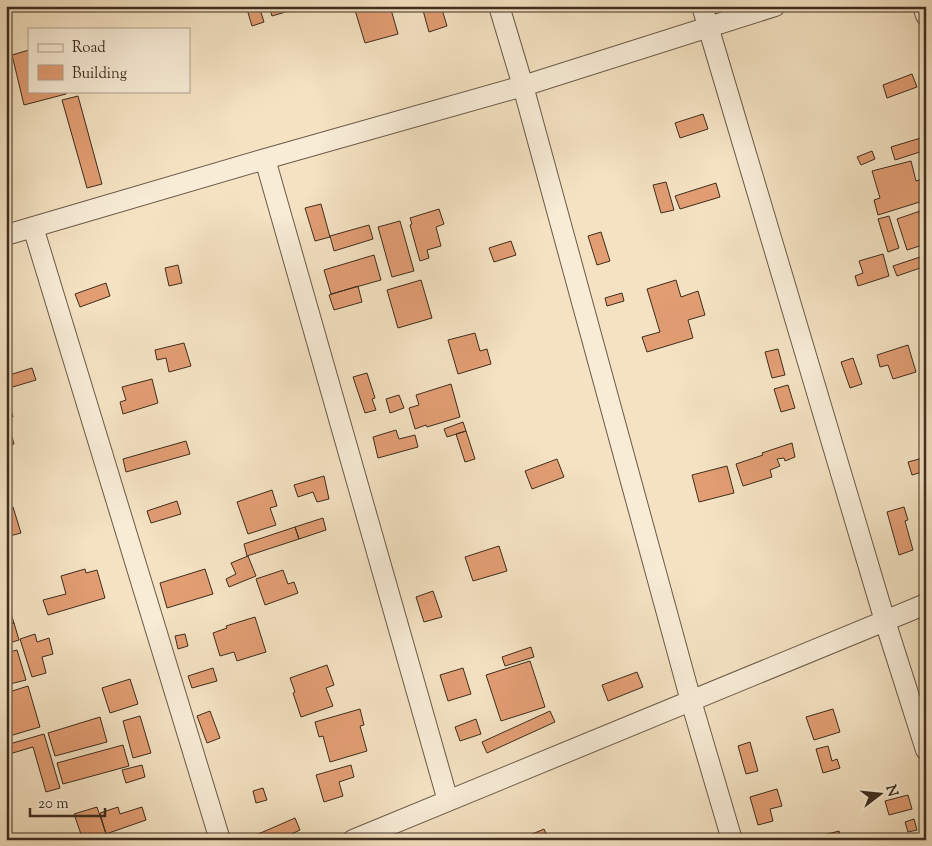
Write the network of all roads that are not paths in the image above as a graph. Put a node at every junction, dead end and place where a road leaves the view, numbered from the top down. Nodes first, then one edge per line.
1 (499, 6) edge
2 (702, 6) edge
3 (774, 6) edge
4 (923, 6) edge
5 (926, 15) edge
6 (708, 27) junction
7 (523, 86) junction
8 (265, 159) junction
9 (34, 227) junction
10 (6, 235) edge
11 (926, 604) edge
12 (885, 621) junction
13 (691, 701) junction
14 (926, 750) edge
15 (448, 801) junction
16 (220, 840) edge
17 (353, 840) edge
18 (732, 840) edge

1 - 7 street
2 - 6 street
3 - 6 street
4 - 5 street
6 - 7 street
6 - 12 street
7 - 8 street
7 - 13 street
8 - 9 street
8 - 15 street
9 - 10 street
9 - 16 street
11 - 12 street
12 - 13 street
12 - 14 street
13 - 15 street
13 - 18 street
15 - 17 street

